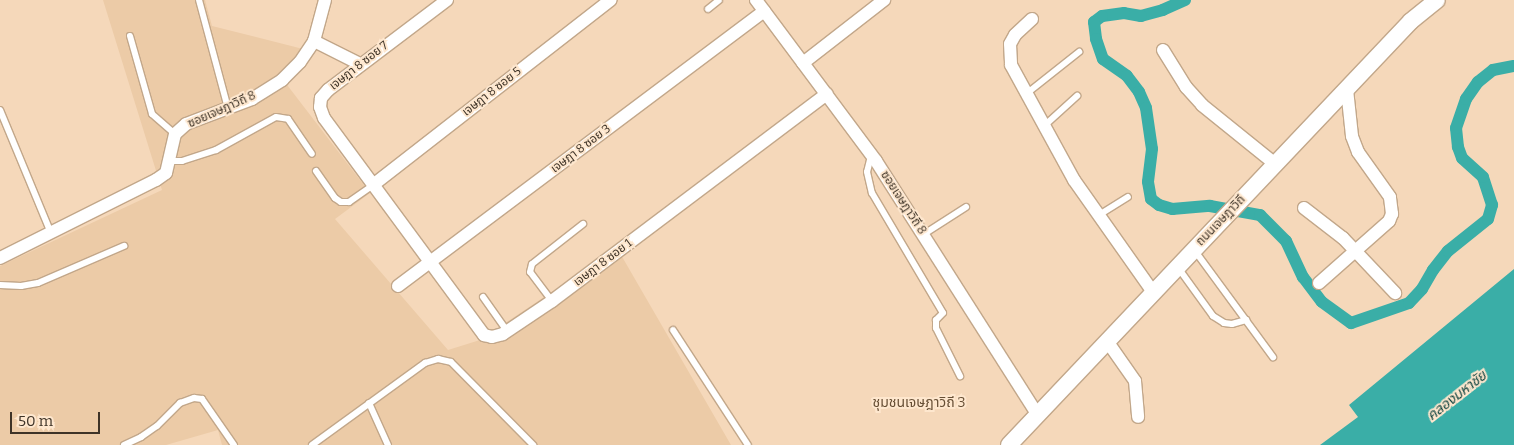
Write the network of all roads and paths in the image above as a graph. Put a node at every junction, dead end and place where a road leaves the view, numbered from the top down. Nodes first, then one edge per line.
1 (199, 0) edge
2 (326, 0) edge
3 (447, 0) edge
4 (611, 0) edge
5 (719, 0) edge
6 (756, 0) edge
7 (884, 0) edge
8 (1437, 0) edge
9 (708, 9) dead end
10 (764, 11) junction
11 (1032, 19) dead end
12 (130, 36) dead end
13 (314, 41) junction
14 (1163, 50) dead end
15 (1079, 52) dead end
16 (803, 62) junction
17 (360, 64) junction
18 (1347, 89) junction
19 (827, 94) junction
20 (1026, 94) junction
21 (1077, 96) dead end
22 (228, 108) junction
23 (0, 110) edge
24 (1044, 126) junction
25 (175, 134) junction
26 (312, 154) dead end
27 (872, 155) junction
28 (170, 161) junction
29 (1275, 164) junction
30 (316, 171) dead end
31 (373, 184) junction
32 (1128, 197) dead end
33 (966, 207) dead end
34 (1304, 208) dead end
35 (1099, 215) junction
36 (402, 223) joint
37 (583, 224) dead end
38 (50, 233) junction
39 (924, 234) junction
40 (124, 246) dead end
41 (1194, 249) junction
42 (1355, 251) junction
43 (0, 258) edge
44 (432, 262) junction
45 (1177, 267) junction
46 (1320, 283) dead end
47 (0, 285) edge
48 (398, 286) dead end
49 (1153, 292) junction
50 (1395, 293) dead end
51 (483, 297) dead end
52 (552, 301) junction
53 (1246, 320) junction
54 (673, 330) dead end
55 (507, 331) junction
56 (1107, 341) junction
57 (1273, 357) dead end
58 (960, 376) dead end
59 (369, 403) junction
60 (1038, 415) junction
61 (1138, 417) dead end
62 (124, 445) edge
63 (234, 445) edge
64 (312, 445) edge
65 (388, 445) edge
66 (533, 445) edge
67 (748, 445) edge
68 (1009, 445) edge

1 - 22 lane
2 - 13 street, ซอยเจษฎาวิถี 8
3 - 17 street, เจษฎา 8 ซอย 7
4 - 31 street, เจษฎา 8 ซอย 5
5 - 9 lane
6 - 10 street, ซอยเจษฎาวิถี 8
7 - 16 street
8 - 18 street, ถนนเจษฎาวิถี
10 - 16 street, ซอยเจษฎาวิถี 8
10 - 44 street, เจษฎา 8 ซอย 3
11 - 20 street
12 - 25 lane
13 - 17 street
13 - 22 street, ซอยเจษฎาวิถี 8
14 - 29 street
15 - 20 lane
16 - 19 street, ซอยเจษฎาวิถี 8
17 - 31 street, เจษฎา 8 ซอย 7
18 - 29 street, ถนนเจษฎาวิถี
18 - 42 street
19 - 27 street, ซอยเจษฎาวิถี 8
19 - 52 street, เจษฎา 8 ซอย 1
20 - 24 street
21 - 24 lane
22 - 25 street, ซอยเจษฎาวิถี 8
23 - 38 lane
24 - 35 street
25 - 28 street, ซอยเจษฎาวิถี 8
26 - 28 lane
27 - 39 street, ซอยเจษฎาวิถี 8
27 - 58 lane
28 - 38 street, ซอยเจษฎาวิถี 8
29 - 41 street, ถนนเจษฎาวิถี
30 - 31 lane
31 - 36 street, เจษฎา 8 ซอย 7
32 - 35 lane
33 - 39 lane
34 - 42 street
35 - 49 street
36 - 44 street, เจษฎา 8 ซอย 1
37 - 52 lane
38 - 43 street, ซอยเจษฎาวิถี 8
39 - 60 street, ซอยเจษฎาวิถี 8
40 - 47 lane
41 - 45 street, ถนนเจษฎาวิถี
41 - 53 lane
42 - 46 street
42 - 50 street
44 - 48 street, เจษฎา 8 ซอย 3
44 - 55 street, เจษฎา 8 ซอย 1
45 - 49 street, ถนนเจษฎาวิถี
45 - 53 lane
49 - 56 street, ถนนเจษฎาวิถี
51 - 55 lane
52 - 55 street, เจษฎา 8 ซอย 1
53 - 57 lane
54 - 67 lane
56 - 60 street, ถนนเจษฎาวิถี
56 - 61 street
59 - 64 lane
59 - 65 lane
59 - 66 lane
60 - 68 street, ถนนเจษฎาวิถี
62 - 63 lane

